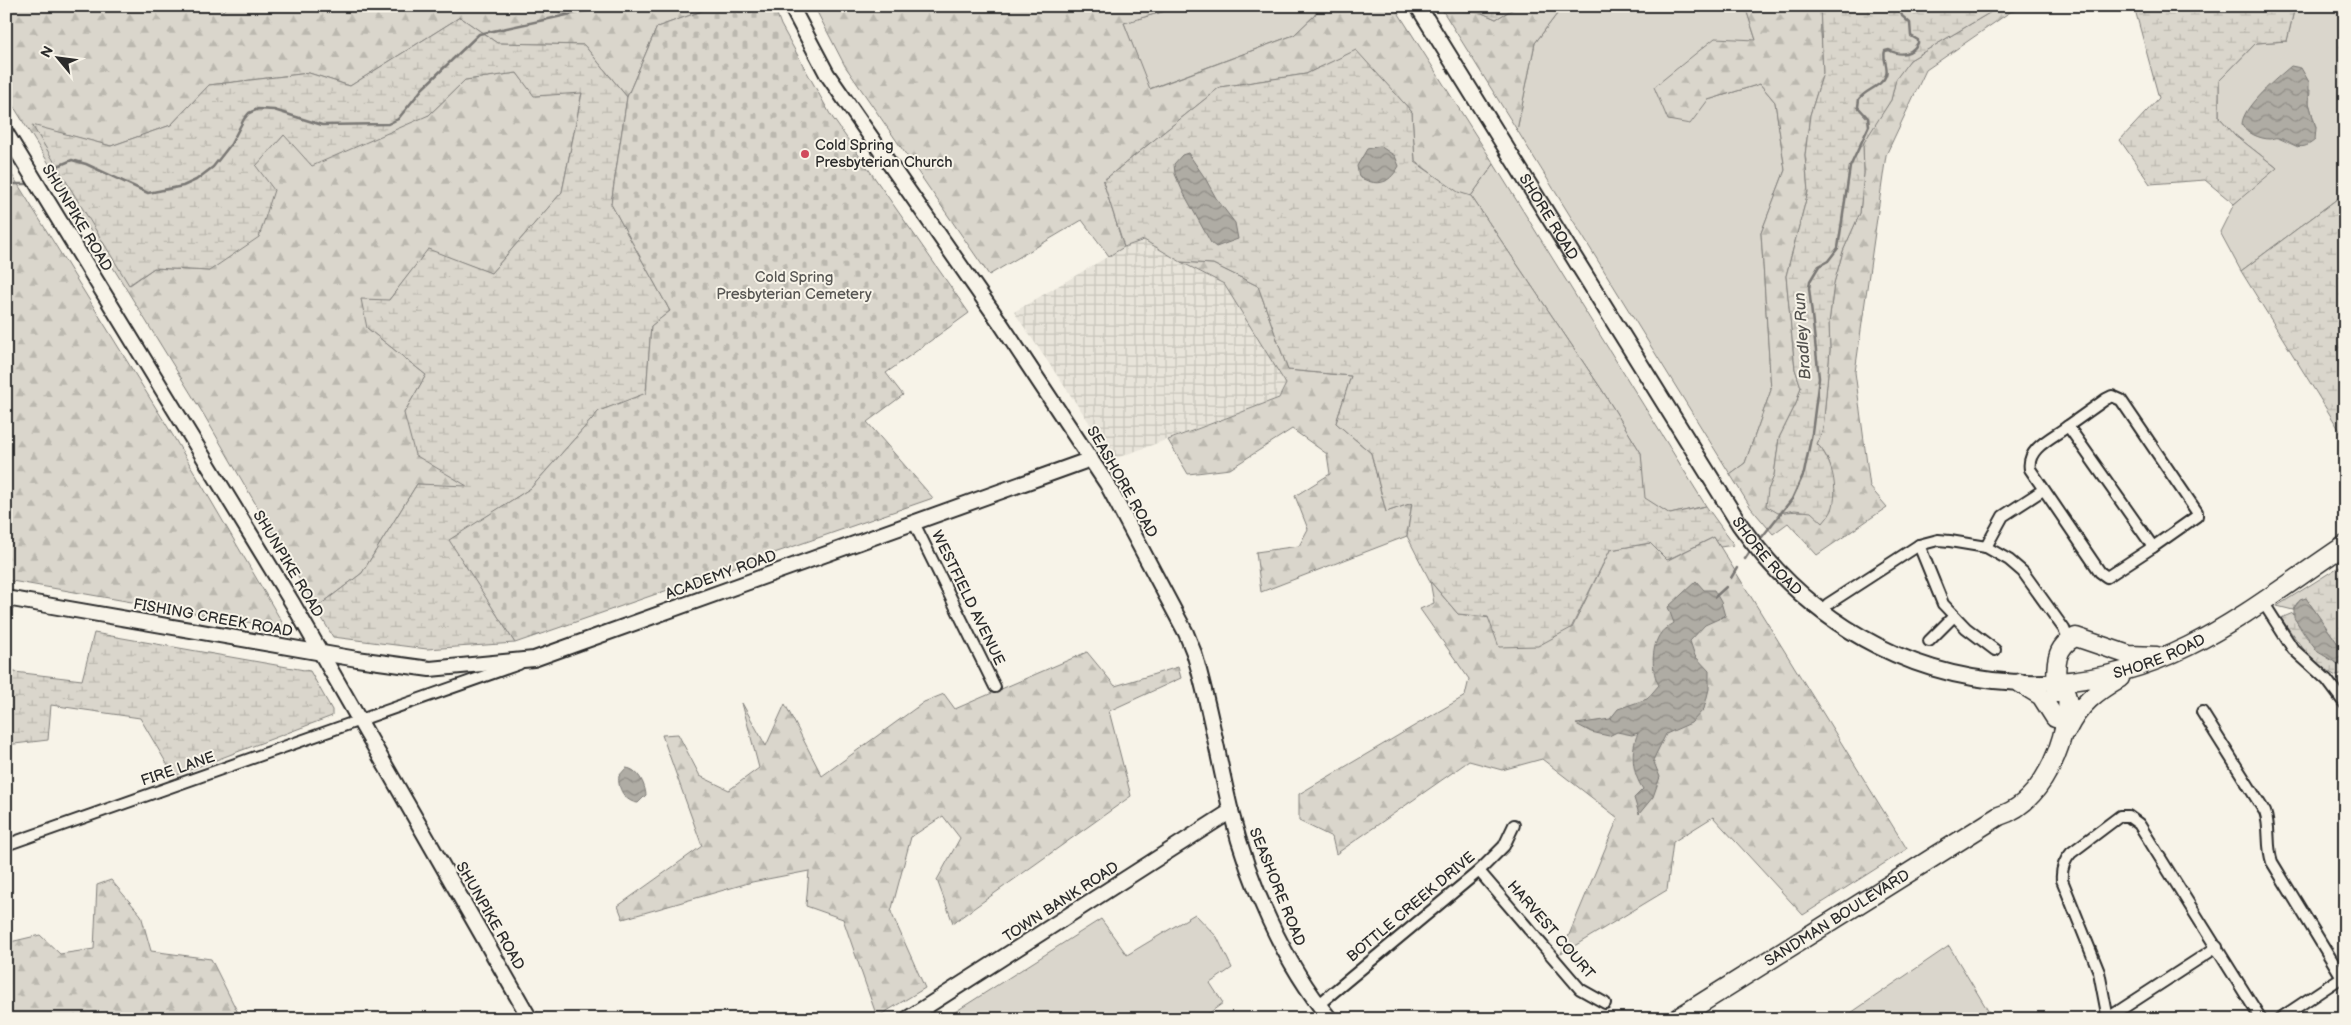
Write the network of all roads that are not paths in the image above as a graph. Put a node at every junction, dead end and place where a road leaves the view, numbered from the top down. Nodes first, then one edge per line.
1 (791, 6) edge
2 (1418, 6) edge
3 (6, 133) edge
4 (2068, 426) junction
5 (1091, 459) junction
6 (2043, 490) junction
7 (914, 524) junction
8 (2345, 544) edge
9 (1919, 545) junction
10 (1986, 547) junction
11 (2153, 547) junction
12 (6, 598) edge
13 (2263, 602) junction
14 (1821, 612) junction
15 (1953, 617) junction
16 (2069, 640) junction
17 (1929, 641) dead end
18 (1995, 650) dead end
19 (321, 653) junction
20 (2168, 656) junction
21 (534, 659) junction
22 (2135, 668) junction
23 (2056, 682) junction
24 (2020, 683) junction
25 (995, 687) dead end
26 (2345, 704) edge
27 (2202, 712) dead end
28 (2055, 718) junction
29 (360, 720) junction
30 (2060, 746) junction
31 (1231, 811) junction
32 (1999, 816) junction
33 (1514, 825) dead end
34 (6, 845) edge
35 (1479, 870) junction
36 (2217, 947) junction
37 (2344, 976) edge
38 (1606, 1003) dead end
39 (1318, 1005) junction
40 (2108, 1018) edge
41 (530, 1019) edge
42 (907, 1019) edge
43 (1330, 1019) edge
44 (1676, 1019) edge
45 (2261, 1019) edge
46 (2279, 1019) edge

1 - 5 street, SEASHORE ROAD
2 - 14 main road, SHORE ROAD
3 - 19 street, SHUNPIKE ROAD
4 - 6 street
4 - 11 street
4 - 11 street
5 - 7 street, ACADEMY ROAD
5 - 31 street, SEASHORE ROAD
6 - 10 street
6 - 11 street
7 - 21 street, ACADEMY ROAD
7 - 25 street, WESTFIELD AVENUE
8 - 13 highway, SHORE ROAD
9 - 10 street
9 - 14 street
9 - 15 street
10 - 16 street
12 - 19 street, FISHING CREEK ROAD
13 - 20 highway, SHORE ROAD
13 - 26 street
14 - 24 main road, SHORE ROAD
15 - 17 street
15 - 18 street
16 - 20 highway
16 - 23 highway
19 - 21 street, FISHING CREEK ROAD
19 - 29 street, SHUNPIKE ROAD
20 - 22 highway, SHORE ROAD
21 - 29 street, ACADEMY ROAD
22 - 23 highway, SHORE ROAD
22 - 30 highway
23 - 24 main road, SHORE ROAD
23 - 28 highway, SANDMAN BOULEVARD
23 - 30 highway, SANDMAN BOULEVARD
24 - 28 highway
27 - 37 street
28 - 32 highway, SANDMAN BOULEVARD
29 - 34 street, FIRE LANE
29 - 41 street, SHUNPIKE ROAD
30 - 32 highway, SANDMAN BOULEVARD
31 - 39 street, SEASHORE ROAD
31 - 42 street, TOWN BANK ROAD
32 - 44 highway, SANDMAN BOULEVARD
33 - 35 street, BOTTLE CREEK DRIVE
35 - 38 street, HARVEST COURT
35 - 39 street, BOTTLE CREEK DRIVE
36 - 40 street
36 - 40 street
36 - 45 street
37 - 46 street
39 - 43 street, SEASHORE ROAD

